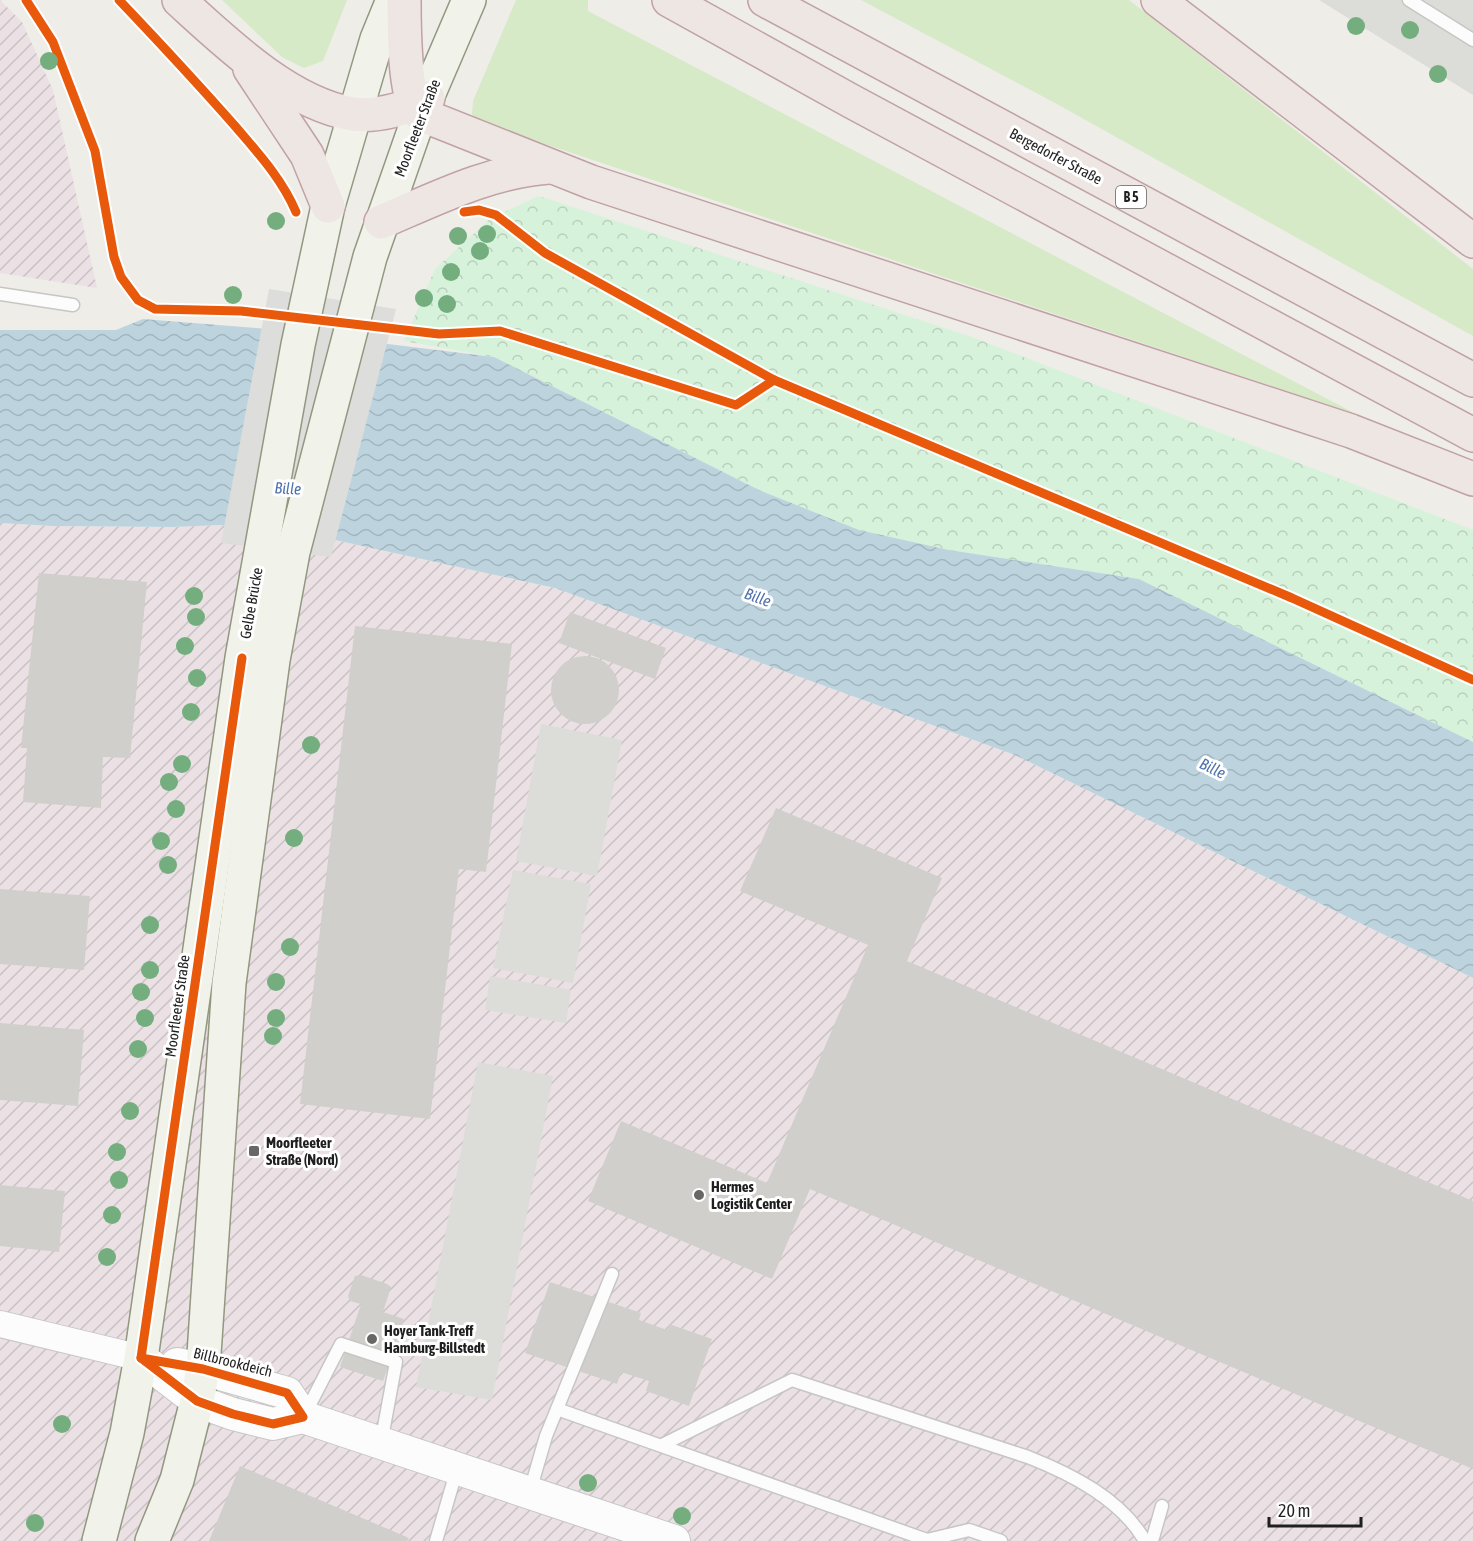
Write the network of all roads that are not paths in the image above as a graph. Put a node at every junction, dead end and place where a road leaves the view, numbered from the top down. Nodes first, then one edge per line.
1 (179, 0) edge
2 (393, 0) edge
3 (404, 0) edge
4 (469, 0) edge
5 (669, 0) edge
6 (765, 0) edge
7 (1158, 0) edge
8 (1409, 0) edge
9 (1473, 40) edge
10 (242, 58) junction
11 (420, 106) junction
12 (354, 114) junction
13 (551, 167) junction
14 (328, 206) junction
15 (381, 222) junction
16 (1473, 241) edge
17 (0, 294) edge
18 (73, 305) dead end
19 (1473, 380) edge
20 (1473, 435) edge
21 (1473, 479) edge
22 (257, 659) junction
23 (612, 1274) dead end
24 (0, 1324) edge
25 (141, 1358) junction
26 (203, 1369) junction
27 (197, 1401) junction
28 (557, 1409) junction
29 (303, 1418) junction
30 (380, 1444) junction
31 (663, 1445) junction
32 (458, 1468) junction
33 (530, 1492) junction
34 (1162, 1506) dead end
35 (99, 1541) edge
36 (152, 1541) edge
37 (436, 1541) edge
38 (674, 1541) edge
39 (1001, 1541) edge
40 (1145, 1541) edge
41 (1152, 1541) edge

1 - 10 highway
2 - 12 main road
3 - 11 highway
4 - 11 main road, Moorfleeter Straße
5 - 20 highway
6 - 19 highway, Bergedorfer Straße / B 5
7 - 16 highway
8 - 9 lane
10 - 12 highway
10 - 14 highway
11 - 12 highway
11 - 13 highway
11 - 15 main road, Moorfleeter Straße
12 - 14 main road
13 - 15 highway
13 - 21 highway
14 - 22 main road, Gelbe Brücke
15 - 22 main road, Moorfleeter Straße
17 - 18 lane
22 - 25 main road, Moorfleeter Straße
22 - 26 main road
23 - 28 lane
24 - 25 street, Billbrookdeich
25 - 26 street, Billbrookdeich
25 - 27 street, Billbrookdeich
25 - 35 main road, Moorfleeter Straße
26 - 27 main road
26 - 29 street, Billbrookdeich
27 - 29 street, Billbrookdeich
27 - 36 main road
28 - 31 lane
28 - 33 lane
29 - 30 street, Billbrookdeich
29 - 30 lane
30 - 32 street, Billbrookdeich
31 - 39 lane
31 - 40 lane
32 - 33 street, Billbrookdeich
32 - 37 lane
33 - 38 street, Billbrookdeich
34 - 41 lane

